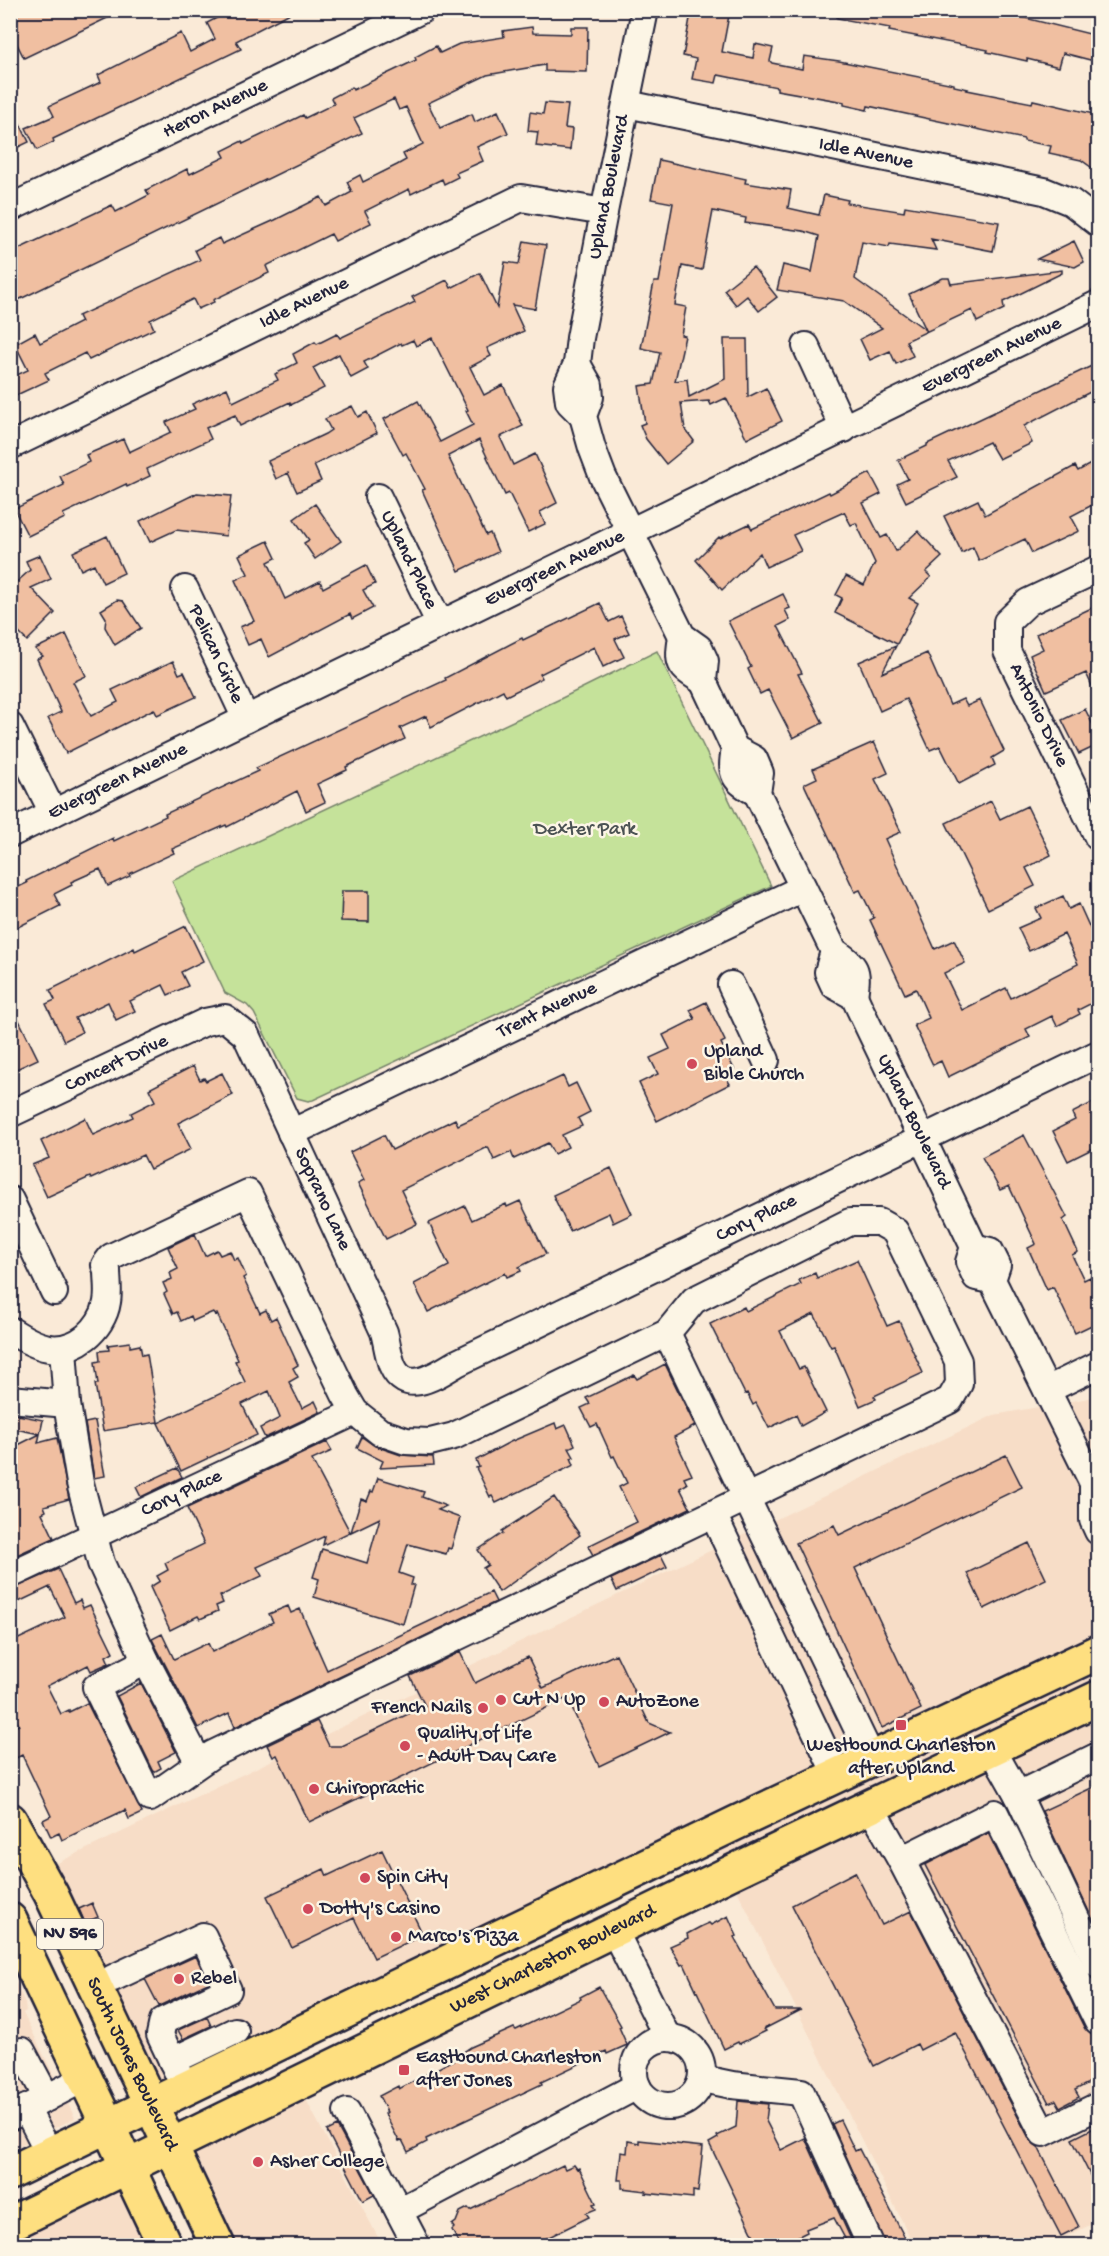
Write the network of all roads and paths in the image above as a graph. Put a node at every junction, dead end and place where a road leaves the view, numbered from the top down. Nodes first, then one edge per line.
1 (421, 10) edge
2 (645, 10) edge
3 (627, 104) junction
4 (10, 208) edge
5 (604, 212) junction
6 (1098, 223) edge
7 (1098, 304) edge
8 (806, 346) dead end
9 (844, 429) junction
10 (10, 446) edge
11 (378, 497) dead end
12 (632, 533) junction
13 (1098, 568) edge
14 (185, 590) dead end
15 (440, 624) junction
16 (246, 719) junction
17 (10, 726) edge
18 (1093, 812) edge
19 (53, 813) junction
20 (10, 834) edge
21 (1098, 837) edge
22 (803, 888) junction
23 (731, 985) dead end
24 (225, 1018) joint
25 (1098, 1054) edge
26 (766, 1060) dead end
27 (10, 1114) edge
28 (291, 1133) junction
29 (923, 1139) junction
30 (10, 1200) edge
31 (54, 1292) dead end
32 (10, 1330) edge
33 (668, 1333) junction
34 (63, 1349) junction
35 (1098, 1365) edge
36 (413, 1382) joint
37 (1047, 1390) junction
38 (10, 1399) edge
39 (67, 1404) junction
40 (355, 1412) junction
41 (1096, 1486) edge
42 (748, 1498) junction
43 (713, 1514) junction
44 (1098, 1531) edge
45 (765, 1533) junction
46 (94, 1536) junction
47 (731, 1550) junction
48 (10, 1575) edge
49 (1098, 1652) edge
50 (146, 1661) junction
51 (1098, 1698) edge
52 (992, 1749) junction
53 (1098, 1756) edge
54 (872, 1759) junction
55 (199, 1763) junction
56 (837, 1776) junction
57 (1018, 1795) junction
58 (870, 1806) junction
59 (10, 1820) edge
60 (736, 1822) junction
61 (902, 1860) junction
62 (755, 1861) junction
63 (10, 1920) edge
64 (614, 1930) junction
65 (1098, 1965) edge
66 (112, 1990) junction
67 (218, 1995) junction
68 (1098, 2022) edge
69 (160, 2035) junction
70 (668, 2037) junction
71 (242, 2044) junction
72 (126, 2051) junction
73 (10, 2057) edge
74 (179, 2075) junction
75 (86, 2078) junction
76 (703, 2079) junction
77 (636, 2086) junction
78 (151, 2104) junction
79 (1098, 2106) edge
80 (21, 2111) edge
81 (347, 2112) dead end
82 (107, 2125) junction
83 (171, 2147) junction
84 (49, 2153) junction
85 (127, 2168) junction
86 (10, 2173) edge
87 (399, 2211) junction
88 (10, 2224) edge
89 (165, 2246) edge
90 (218, 2246) edge
91 (417, 2246) edge
92 (871, 2246) edge

1 - 4 street, Heron Avenue
2 - 3 street, Upland Boulevard
3 - 5 street, Upland Boulevard
3 - 6 street, Idle Avenue
5 - 10 street, Idle Avenue
5 - 12 street, Upland Boulevard
7 - 9 street, Evergreen Avenue
8 - 9 street
9 - 12 street, Evergreen Avenue
11 - 15 street, Upland Place
12 - 15 street, Evergreen Avenue
12 - 22 street, Upland Boulevard
13 - 18 street, Antonio Drive
14 - 16 street, Pelican Circle
15 - 16 street, Evergreen Avenue
16 - 19 street, Evergreen Avenue
17 - 19 street
18 - 21 street, Antonio Drive
19 - 20 street, Evergreen Avenue
22 - 28 street, Trent Avenue
22 - 29 street, Upland Boulevard
23 - 26 street
24 - 27 street, Concert Drive
24 - 28 street, Soprano Lane
25 - 29 street, Cory Place
28 - 36 street, Soprano Lane
29 - 36 street, Cory Place
29 - 37 street, Upland Boulevard
30 - 31 street
32 - 34 street
33 - 40 street
33 - 42 street
33 - 42 street
34 - 39 street
34 - 40 street
35 - 37 street
37 - 41 street, Upland Boulevard
38 - 39 street
39 - 46 street
40 - 46 street, Cory Place
41 - 44 street, Upland Boulevard
42 - 43 street
42 - 45 street
43 - 47 street
43 - 55 street
45 - 47 street
45 - 54 street
46 - 48 street, Cory Place
46 - 50 street
47 - 56 street
49 - 54 main road
50 - 55 street
50 - 55 street
51 - 52 main road, West Charleston Boulevard
52 - 57 street
52 - 58 main road, West Charleston Boulevard
53 - 57 street
54 - 56 main road
56 - 60 main road
57 - 65 street
58 - 61 street
58 - 62 main road, West Charleston Boulevard
59 - 66 main road, South Jones Boulevard / NV 596
60 - 62 main road
60 - 71 main road
61 - 68 street
61 - 79 street
62 - 64 main road, West Charleston Boulevard
63 - 75 main road, NV 596
64 - 70 street
64 - 83 main road, West Charleston Boulevard
66 - 67 street
66 - 72 main road, South Jones Boulevard / NV 596
67 - 69 street
67 - 71 street
69 - 72 street
69 - 74 street
70 - 76 street
70 - 77 street
71 - 74 main road
72 - 78 main road, South Jones Boulevard / NV 596
73 - 80 street
74 - 78 main road
75 - 80 street
75 - 82 main road, NV 596
76 - 77 street
76 - 92 street
77 - 87 street
78 - 82 main road
78 - 83 main road, South Jones Boulevard / NV 596
80 - 84 street
81 - 87 street
82 - 84 main road
82 - 85 main road, NV 596
83 - 85 main road, West Charleston Boulevard
83 - 90 main road, South Jones Boulevard / NV 596
84 - 86 main road
85 - 88 main road, West Charleston Boulevard
85 - 89 main road, NV 596
87 - 91 street

